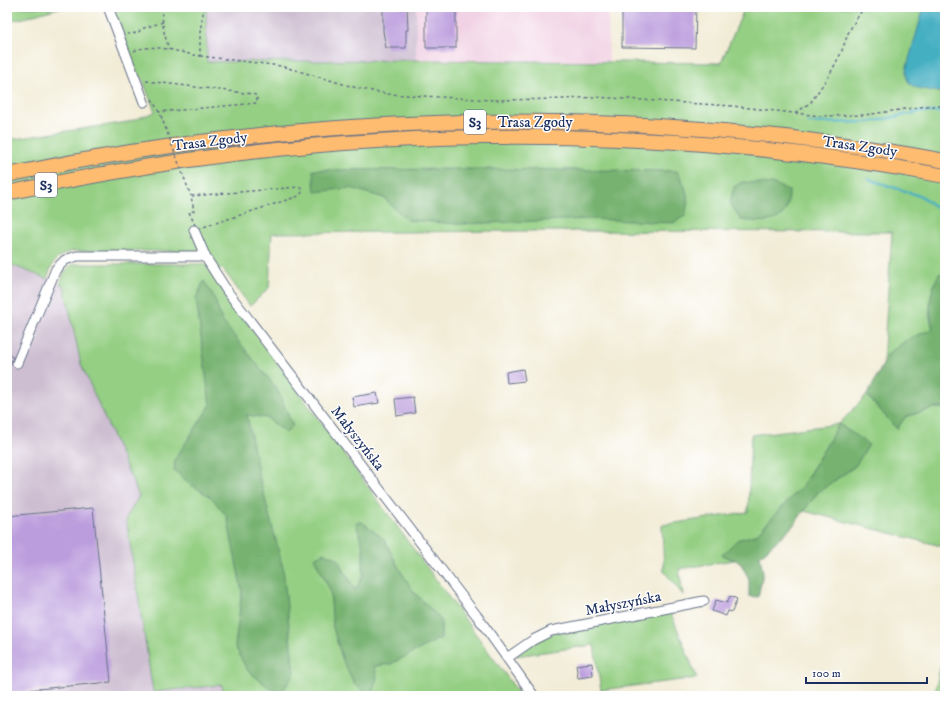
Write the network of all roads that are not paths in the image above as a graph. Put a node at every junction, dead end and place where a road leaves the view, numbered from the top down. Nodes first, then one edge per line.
1 (108, 7) edge
2 (146, 101) road end
3 (945, 160) edge
4 (7, 175) edge
5 (945, 176) edge
6 (7, 192) edge
7 (196, 230) road end
8 (206, 258) junction
9 (17, 363) dead end
10 (704, 601) dead end
11 (507, 658) junction
12 (534, 696) edge

1 - 2 street
3 - 4 highway, Trasa Zgody / S3
5 - 6 highway, Trasa Zgody / S3
7 - 8 street, Małyszyńska
8 - 9 street
8 - 11 street, Małyszyńska
10 - 11 street, Małyszyńska
11 - 12 street, Małyszyńska

